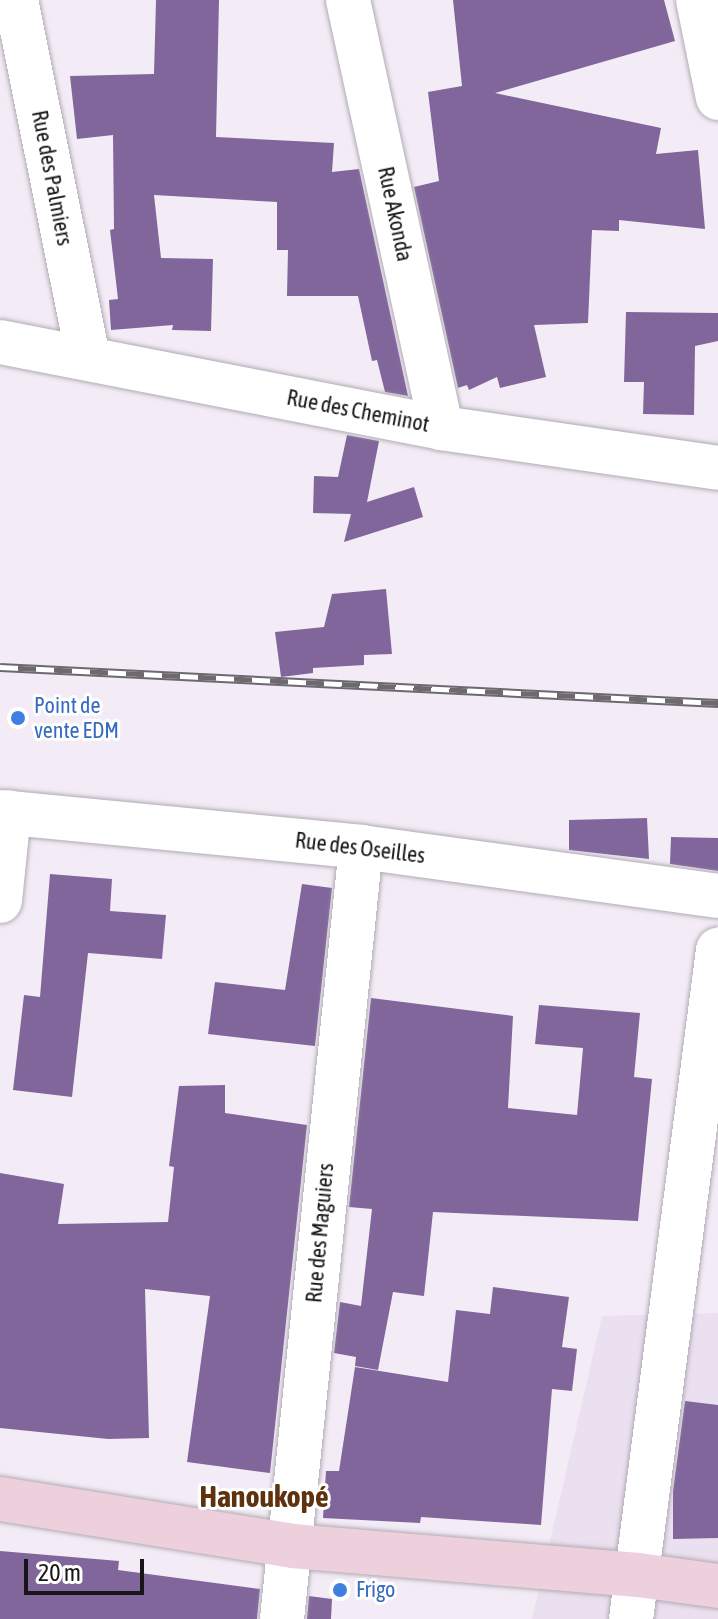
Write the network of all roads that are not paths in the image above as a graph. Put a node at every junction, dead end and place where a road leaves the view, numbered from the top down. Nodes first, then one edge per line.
1 (16, 0) edge
2 (348, 0) edge
3 (698, 0) edge
4 (718, 98) edge
5 (0, 342) edge
6 (88, 356) junction
7 (441, 428) junction
8 (718, 468) edge
9 (5, 812) edge
10 (361, 847) junction
11 (718, 896) edge
12 (0, 901) edge
13 (718, 950) edge
14 (0, 1499) edge
15 (292, 1546) junction
16 (638, 1575) junction
17 (718, 1586) edge
18 (282, 1619) edge
19 (631, 1619) edge

1 - 6 street, Rue des Palmiers
2 - 7 street, Rue Akonda
3 - 4 street
5 - 6 street, Rue des Cheminot
6 - 7 street, Rue des Cheminot
7 - 8 street, Rue des Cheminot
9 - 10 street, Rue des Oseilles
9 - 12 street
10 - 11 street, Rue des Oseilles
10 - 15 street, Rue des Maguiers
13 - 16 street
14 - 15 street
15 - 16 street
15 - 18 street, Rue des Maguiers
16 - 17 street
16 - 19 street

